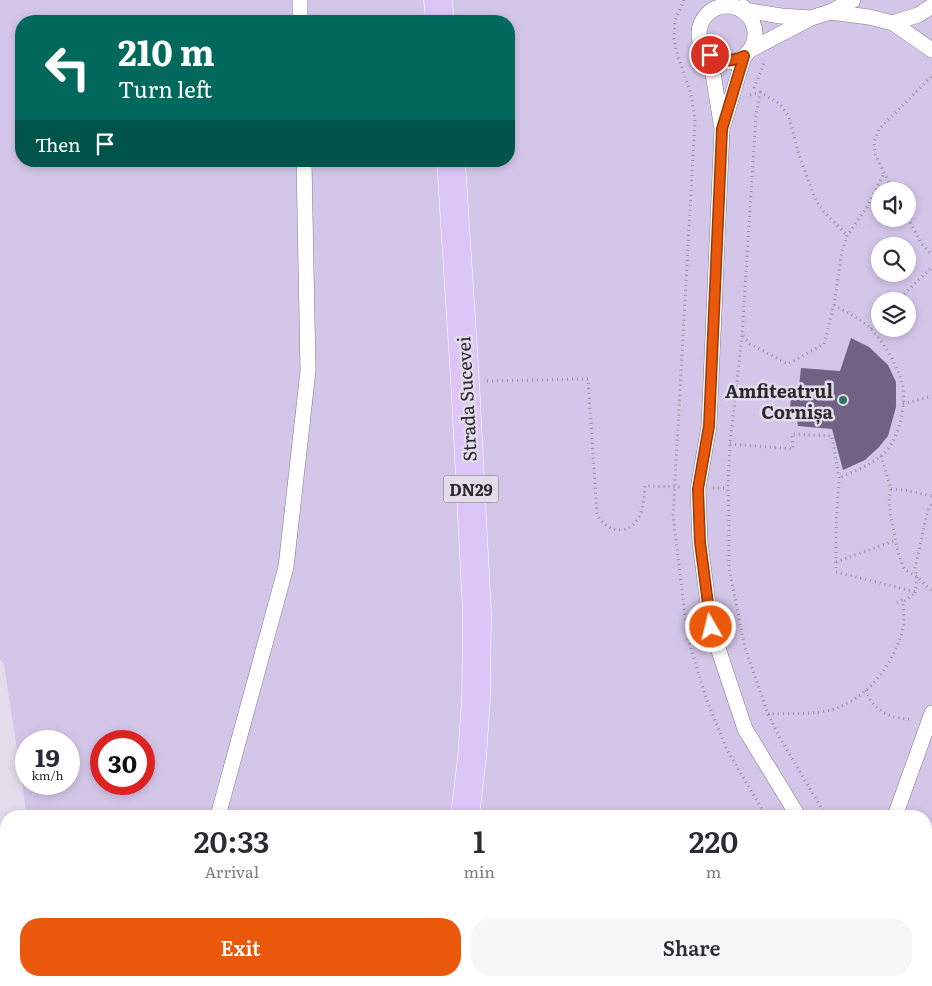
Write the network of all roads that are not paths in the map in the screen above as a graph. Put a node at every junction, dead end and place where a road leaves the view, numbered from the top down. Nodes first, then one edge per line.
1 (300, 0) edge
2 (438, 0) edge
3 (853, 0) edge
4 (742, 5) edge
5 (932, 6) edge
6 (709, 7) edge
7 (830, 12) junction
8 (300, 15) edge
9 (439, 15) edge
10 (811, 18) junction
11 (893, 23) junction
12 (932, 50) edge
13 (747, 53) junction
14 (710, 55) junction
15 (722, 129) junction
16 (304, 167) edge
17 (451, 167) edge
18 (931, 716) edge
19 (220, 810) edge
20 (465, 810) edge
21 (794, 810) edge
22 (898, 810) edge

1 - 8 street
2 - 9 highway
3 - 7 street
4 - 6 street
4 - 10 street
4 - 13 street
5 - 11 street
6 - 14 street
7 - 10 street
7 - 11 street
10 - 13 street
11 - 12 street
13 - 14 street
13 - 15 street
14 - 15 street
15 - 21 street
16 - 19 street
17 - 20 highway, Strada Sucevei / DN29
18 - 22 street

